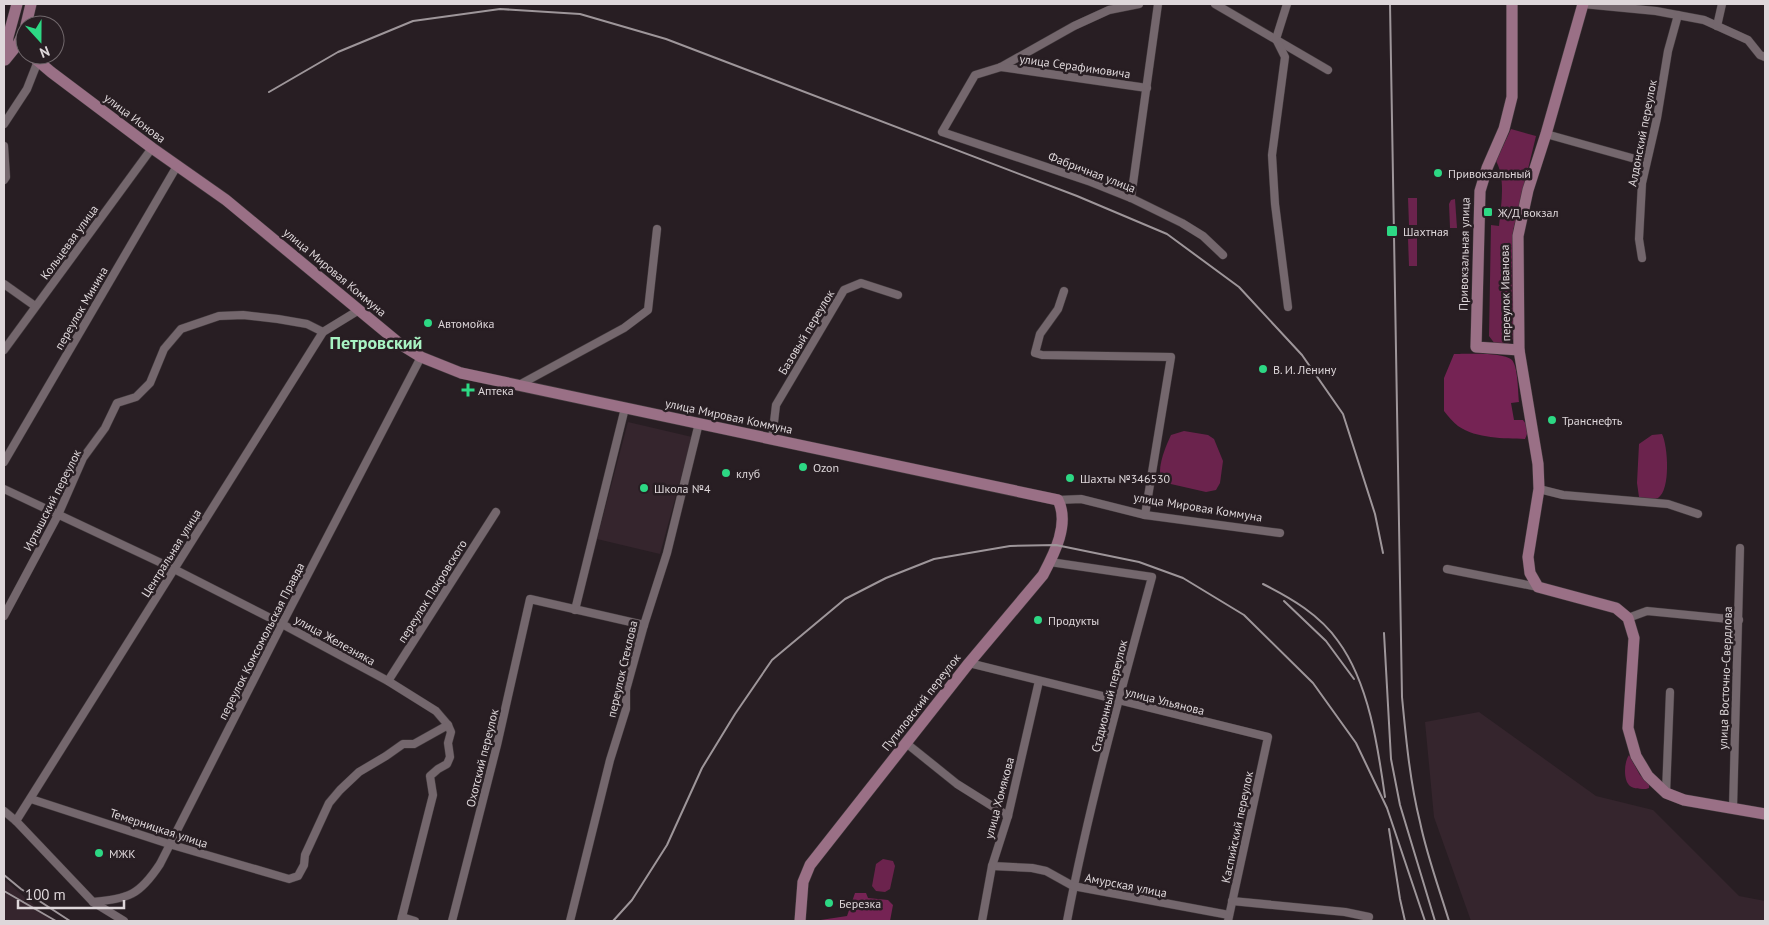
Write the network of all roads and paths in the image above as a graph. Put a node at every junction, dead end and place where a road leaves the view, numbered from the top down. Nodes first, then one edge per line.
1 (17, 4) edge
2 (1139, 4) edge
3 (1158, 4) edge
4 (1215, 4) edge
5 (1287, 4) edge
6 (1512, 4) edge
7 (1583, 4) edge
8 (1722, 4) edge
9 (1657, 7) edge
10 (1678, 15) junction
11 (1717, 26) junction
12 (6, 35) edge
13 (1276, 39) junction
14 (15, 53) edge
15 (1765, 57) edge
16 (5, 61) edge
17 (32, 65) edge
18 (43, 65) edge
19 (1001, 67) junction
20 (1328, 70) dead end
21 (1147, 88) junction
22 (4, 124) edge
23 (1546, 134) junction
24 (4, 146) edge
25 (152, 148) junction
26 (1646, 162) junction
27 (177, 166) junction
28 (4, 180) edge
29 (1132, 198) junction
30 (226, 200) joint
31 (658, 229) dead end
32 (1223, 255) dead end
33 (1642, 258) dead end
34 (4, 284) edge
35 (1064, 291) dead end
36 (898, 295) dead end
37 (35, 306) junction
38 (1288, 307) dead end
39 (358, 310) junction
40 (323, 332) junction
41 (4, 350) edge
42 (1519, 350) junction
43 (421, 357) junction
44 (519, 385) junction
45 (625, 408) junction
46 (699, 423) junction
47 (772, 439) junction
48 (4, 462) edge
49 (4, 489) edge
50 (1539, 489) junction
51 (1058, 500) junction
52 (496, 512) dead end
53 (1698, 514) dead end
54 (58, 515) junction
55 (1145, 515) junction
56 (1280, 533) dead end
57 (1740, 548) dead end
58 (1050, 562) junction
59 (174, 569) junction
60 (1447, 569) dead end
61 (1538, 587) junction
62 (575, 610) junction
63 (4, 616) edge
64 (1628, 618) junction
65 (1739, 620) junction
66 (282, 624) junction
67 (644, 624) junction
68 (969, 663) junction
69 (388, 681) junction
70 (1039, 681) junction
71 (1670, 692) dead end
72 (1118, 701) junction
73 (448, 725) junction
74 (1268, 737) joint
75 (906, 742) junction
76 (1666, 793) junction
77 (31, 799) junction
78 (1732, 808) junction
79 (4, 811) edge
80 (1765, 814) edge
81 (1008, 816) junction
82 (16, 821) junction
83 (170, 844) junction
84 (992, 866) junction
85 (1074, 886) junction
86 (1232, 901) junction
87 (93, 902) junction
88 (1228, 918) edge
89 (402, 919) edge
90 (1368, 919) edge
91 (124, 921) edge
92 (415, 921) edge
93 (452, 921) edge
94 (570, 921) edge
95 (800, 921) edge
96 (982, 921) edge
97 (1067, 921) edge

1 - 12 main road
2 - 19 street
3 - 21 street
4 - 13 street
5 - 13 street
6 - 42 main road, Привокзальная улица
7 - 9 street
7 - 23 main road, переулок Иванова
8 - 11 street
9 - 10 street
10 - 11 street
10 - 26 street, Алдонский переулок
11 - 15 street
12 - 16 main road
13 - 20 street
13 - 38 street
14 - 16 main road
17 - 22 street
18 - 25 main road, улица Ионова
19 - 21 street, улица Серафимовича
19 - 29 street, Фабричная улица
21 - 29 street
23 - 26 street
23 - 42 main road, переулок Иванова
24 - 28 street
25 - 27 main road, улица Ионова
25 - 37 street, Кольцевая улица
26 - 33 street, Алдонский переулок
27 - 30 main road, улица Ионова
27 - 48 street, переулок Минина
29 - 32 street, Фабричная улица
30 - 39 main road, улица Мировая Коммуна
31 - 44 street
34 - 37 street
35 - 55 street
36 - 47 street, Базовый переулок
37 - 41 street, Кольцевая улица
39 - 40 street, Центральная улица
39 - 43 main road, улица Мировая Коммуна
40 - 54 street, Иртышский переулок
40 - 59 street, Центральная улица
42 - 50 main road, переулок Иванова
43 - 44 main road, улица Мировая Коммуна
43 - 66 street, переулок Комсомольская Правда
44 - 45 main road, улица Мировая Коммуна
45 - 46 main road, улица Мировая Коммуна
45 - 62 street
46 - 47 main road, улица Мировая Коммуна
46 - 67 street, переулок Стеклова
47 - 51 main road, улица Мировая Коммуна
49 - 54 street, улица Железняка
50 - 53 street
50 - 61 main road, переулок Иванова
51 - 55 street, улица Мировая Коммуна
51 - 58 main road, Путиловский переулок
52 - 69 street, переулок Покровского
54 - 59 street, улица Железняка
54 - 63 street, Иртышский переулок
55 - 56 street, улица Мировая Коммуна
57 - 65 street, улица Восточно-Свердлова
58 - 68 main road, Путиловский переулок
58 - 72 street, Стадионный переулок
59 - 66 street, улица Железняка
59 - 77 street, Центральная улица
60 - 61 street
61 - 64 main road
62 - 67 street
62 - 93 street, Охотский переулок
64 - 65 street
64 - 76 main road
65 - 78 street, улица Восточно-Свердлова
66 - 69 street, улица Железняка
66 - 83 street, переулок Комсомольская Правда
67 - 94 street, переулок Стеклова
68 - 70 street, улица Ульянова
68 - 75 main road, Путиловский переулок
69 - 73 street, улица Железняка
70 - 72 street, улица Ульянова
70 - 81 street, улица Хомякова
71 - 76 street
72 - 74 street, улица Ульянова
72 - 85 street, Стадионный переулок
73 - 83 street, Темерницкая улица
73 - 89 street
74 - 86 street, Каспийский переулок
75 - 81 street
75 - 95 main road, Путиловский переулок
76 - 78 main road
77 - 82 street, Центральная улица
77 - 83 street, Темерницкая улица
78 - 80 main road
79 - 82 street
81 - 84 street, улица Хомякова
82 - 87 street
83 - 87 street, переулок Комсомольская Правда
84 - 85 street, Амурская улица
84 - 96 street, улица Хомякова
85 - 88 street, Амурская улица
85 - 97 street, Стадионный переулок
86 - 88 street, Каспийский переулок
86 - 90 street
87 - 91 street
89 - 92 street

